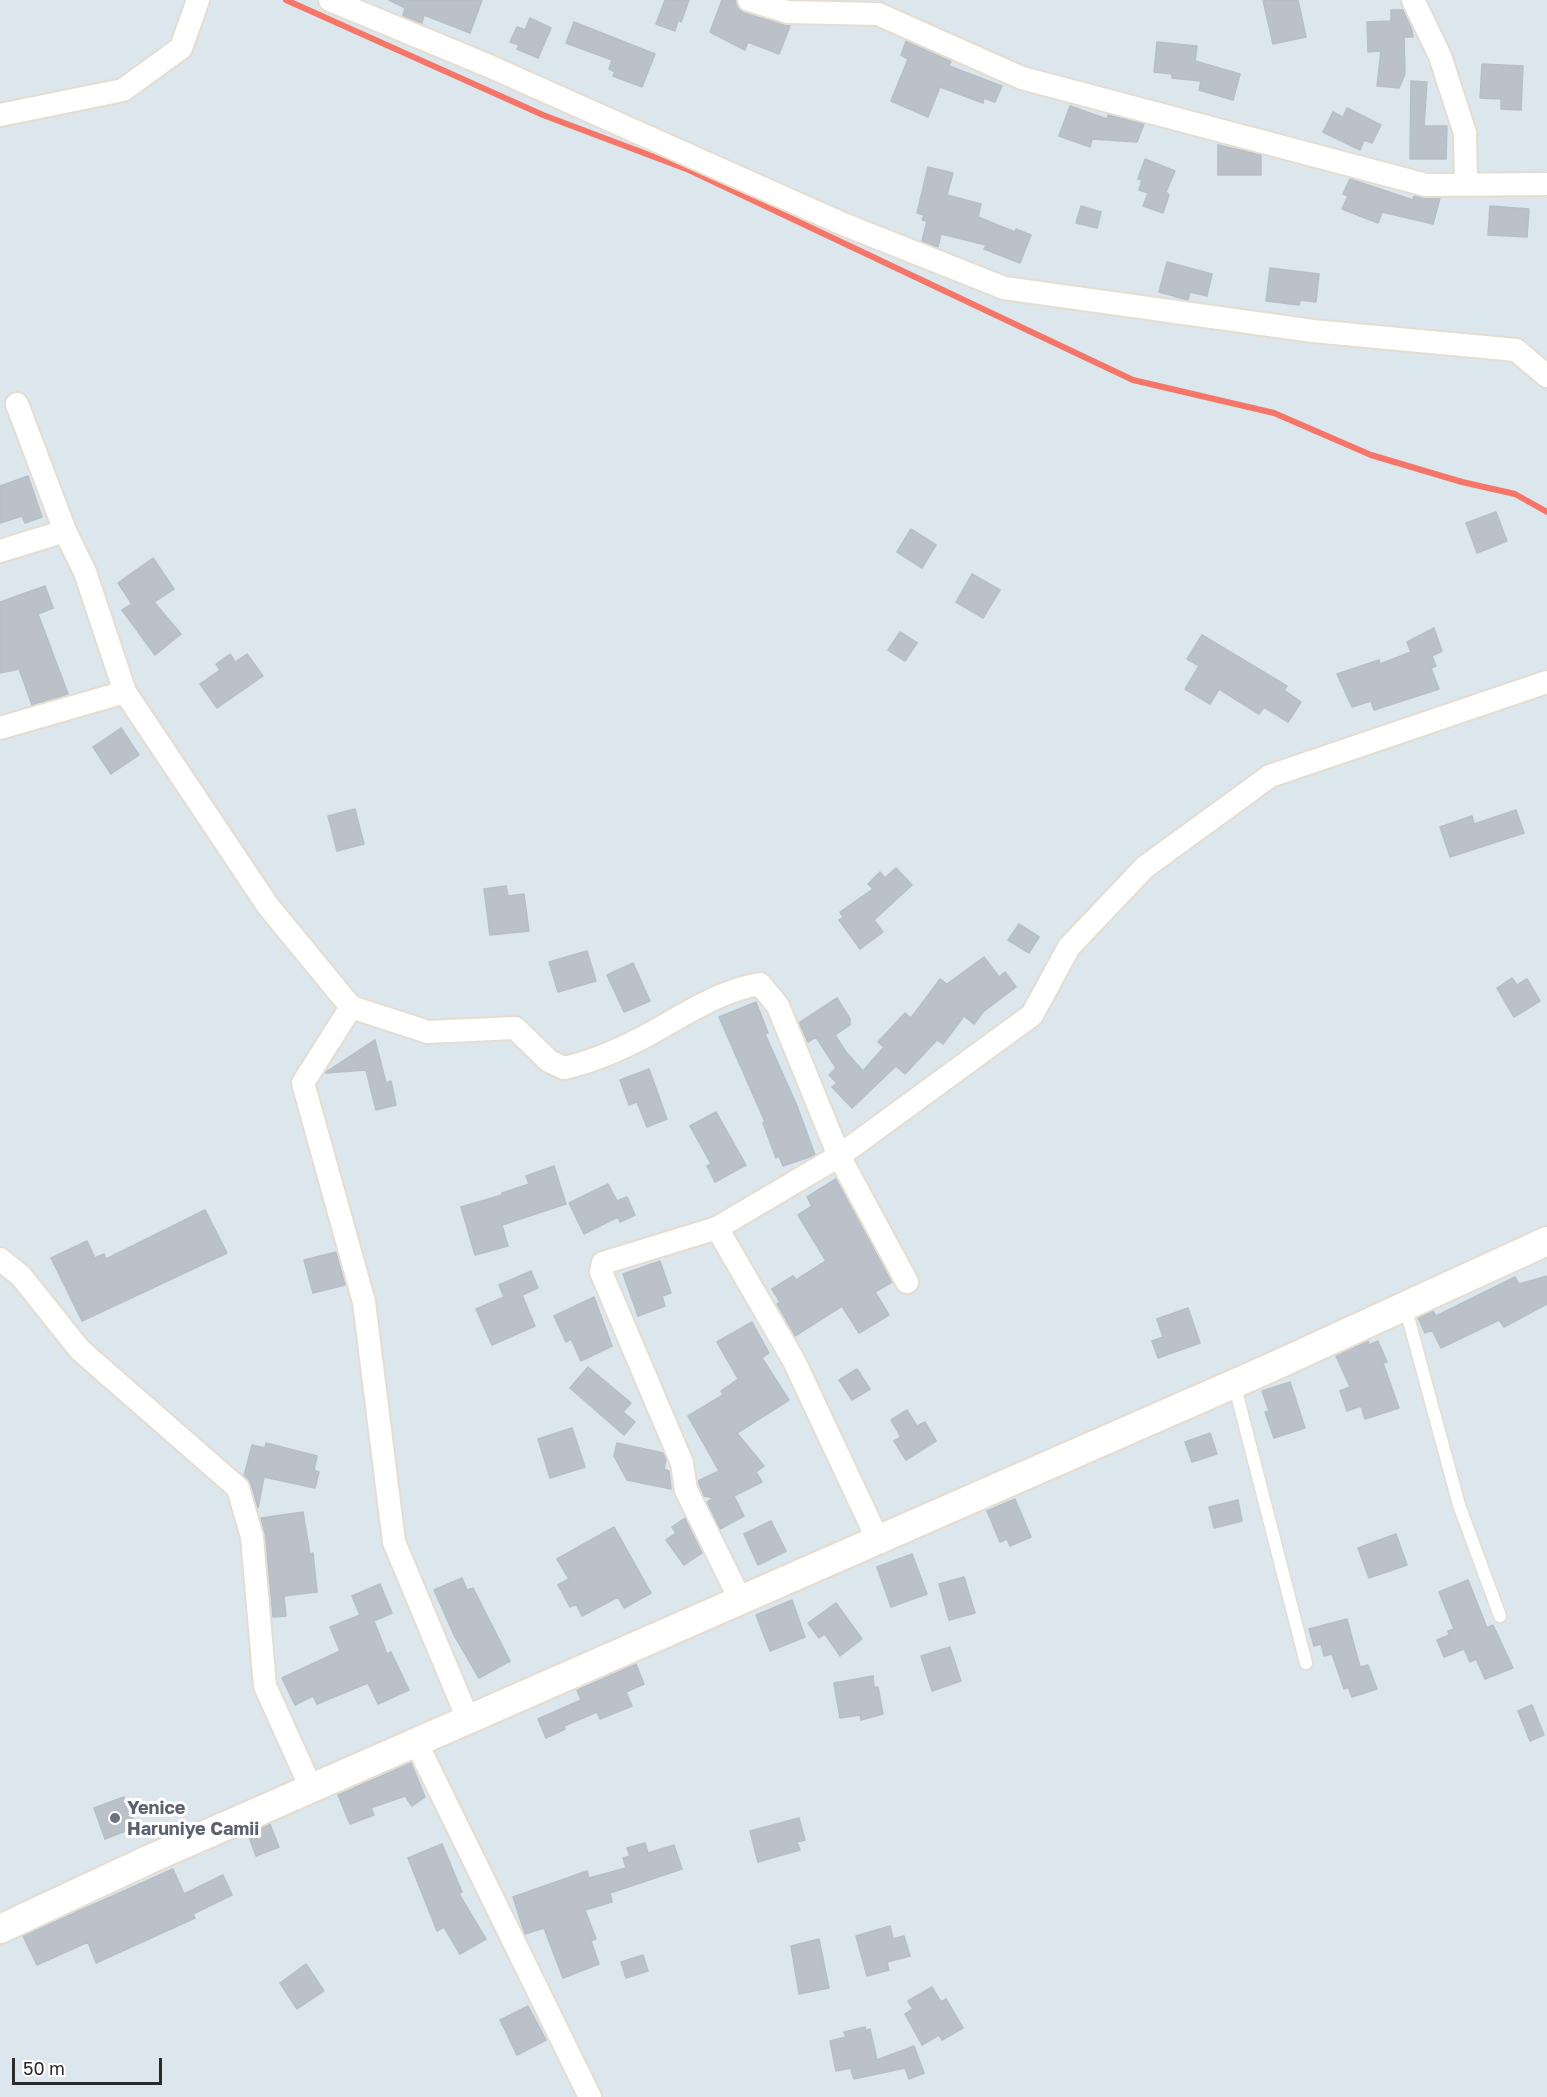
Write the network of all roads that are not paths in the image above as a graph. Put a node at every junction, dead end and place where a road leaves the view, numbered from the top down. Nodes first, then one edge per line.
1 (198, 0) edge
2 (330, 0) edge
3 (748, 0) edge
4 (1413, 0) edge
5 (0, 115) edge
6 (1466, 184) junction
7 (1547, 184) edge
8 (1547, 376) edge
9 (17, 404) dead end
10 (65, 531) junction
11 (0, 551) edge
12 (1547, 682) edge
13 (125, 692) junction
14 (0, 728) edge
15 (351, 1007) junction
16 (839, 1156) junction
17 (717, 1228) junction
18 (1547, 1241) edge
19 (0, 1259) edge
20 (906, 1282) dead end
21 (1405, 1306) junction
22 (1234, 1383) junction
23 (878, 1540) junction
24 (741, 1601) junction
25 (1500, 1616) dead end
26 (1306, 1663) dead end
27 (468, 1719) junction
28 (416, 1742) junction
29 (311, 1788) junction
30 (0, 1929) edge
31 (590, 2097) edge

1 - 5 street
2 - 8 street
3 - 6 street
4 - 6 street
6 - 7 street
9 - 10 street
10 - 11 street
10 - 13 street
12 - 16 street
13 - 14 street
13 - 15 street
15 - 16 street
15 - 27 street
16 - 17 street
16 - 20 street
17 - 23 street
17 - 24 street
18 - 21 street
19 - 29 street
21 - 22 street
21 - 25 lane
22 - 23 street
22 - 26 lane
23 - 24 street
24 - 27 street
27 - 28 street
28 - 29 street
28 - 31 street
29 - 30 street

